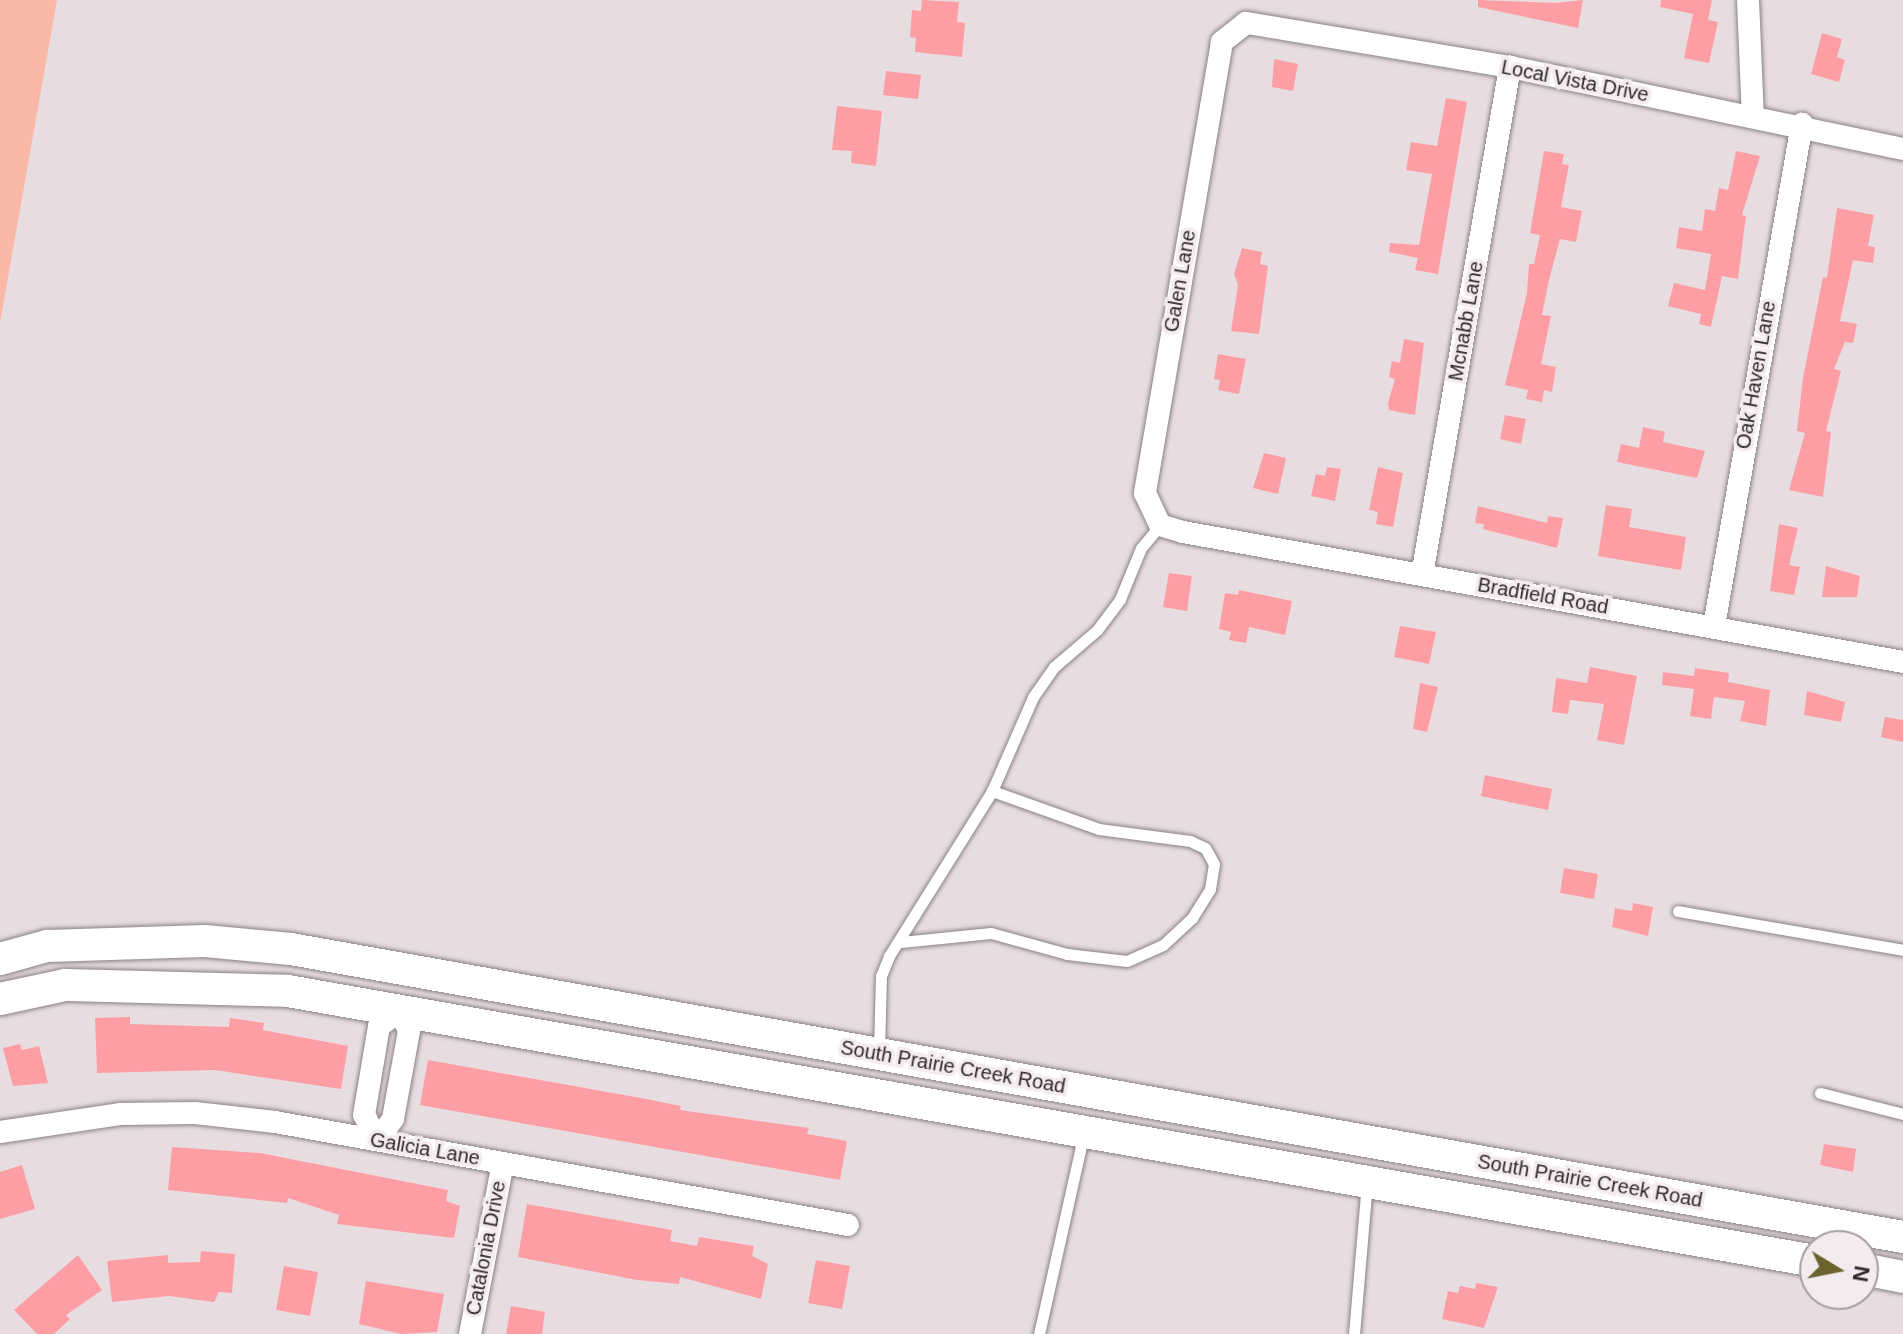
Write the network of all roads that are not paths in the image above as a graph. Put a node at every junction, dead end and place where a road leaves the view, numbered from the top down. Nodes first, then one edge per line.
1 (1748, 0) edge
2 (1246, 23) joint
3 (1510, 67) junction
4 (1753, 117) junction
5 (1802, 124) junction
6 (1903, 149) edge
7 (1160, 525) junction
8 (1422, 575) junction
9 (1714, 626) junction
10 (1903, 662) edge
11 (992, 791) junction
12 (1678, 911) dead end
13 (901, 942) junction
14 (1903, 950) edge
15 (0, 959) edge
16 (408, 969) junction
17 (0, 999) edge
18 (400, 1011) junction
19 (878, 1054) junction
20 (1820, 1093) dead end
21 (1903, 1114) edge
22 (0, 1132) edge
23 (1084, 1132) junction
24 (377, 1140) junction
25 (503, 1163) junction
26 (1367, 1182) junction
27 (848, 1225) dead end
28 (1903, 1237) edge
29 (1799, 1258) edge
30 (1879, 1272) edge
31 (1903, 1277) edge
32 (470, 1334) edge
33 (1039, 1334) edge
34 (1354, 1334) edge

1 - 4 street
2 - 3 street, Local Vista Drive
2 - 7 street, Galen Lane
3 - 4 street, Local Vista Drive
3 - 8 street, Mcnabb Lane
4 - 5 street, Local Vista Drive
5 - 6 street, Local Vista Drive
5 - 9 street, Oak Haven Lane
7 - 8 street, Bradfield Road
7 - 11 lane
8 - 9 street, Bradfield Road
9 - 10 street, Bradfield Road
11 - 13 lane
11 - 13 lane
12 - 14 lane
13 - 19 lane
15 - 16 main road, South Prairie Creek Road
16 - 18 main road
16 - 19 main road, South Prairie Creek Road
17 - 18 main road, South Prairie Creek Road
18 - 23 main road, South Prairie Creek Road
18 - 24 street
19 - 28 main road, South Prairie Creek Road
20 - 21 lane
22 - 24 street, Galicia Lane
23 - 26 main road, South Prairie Creek Road
23 - 33 lane
24 - 25 street, Galicia Lane
25 - 27 street, Galicia Lane
25 - 32 street, Catalonia Drive
26 - 29 main road, South Prairie Creek Road
26 - 34 lane
30 - 31 main road

